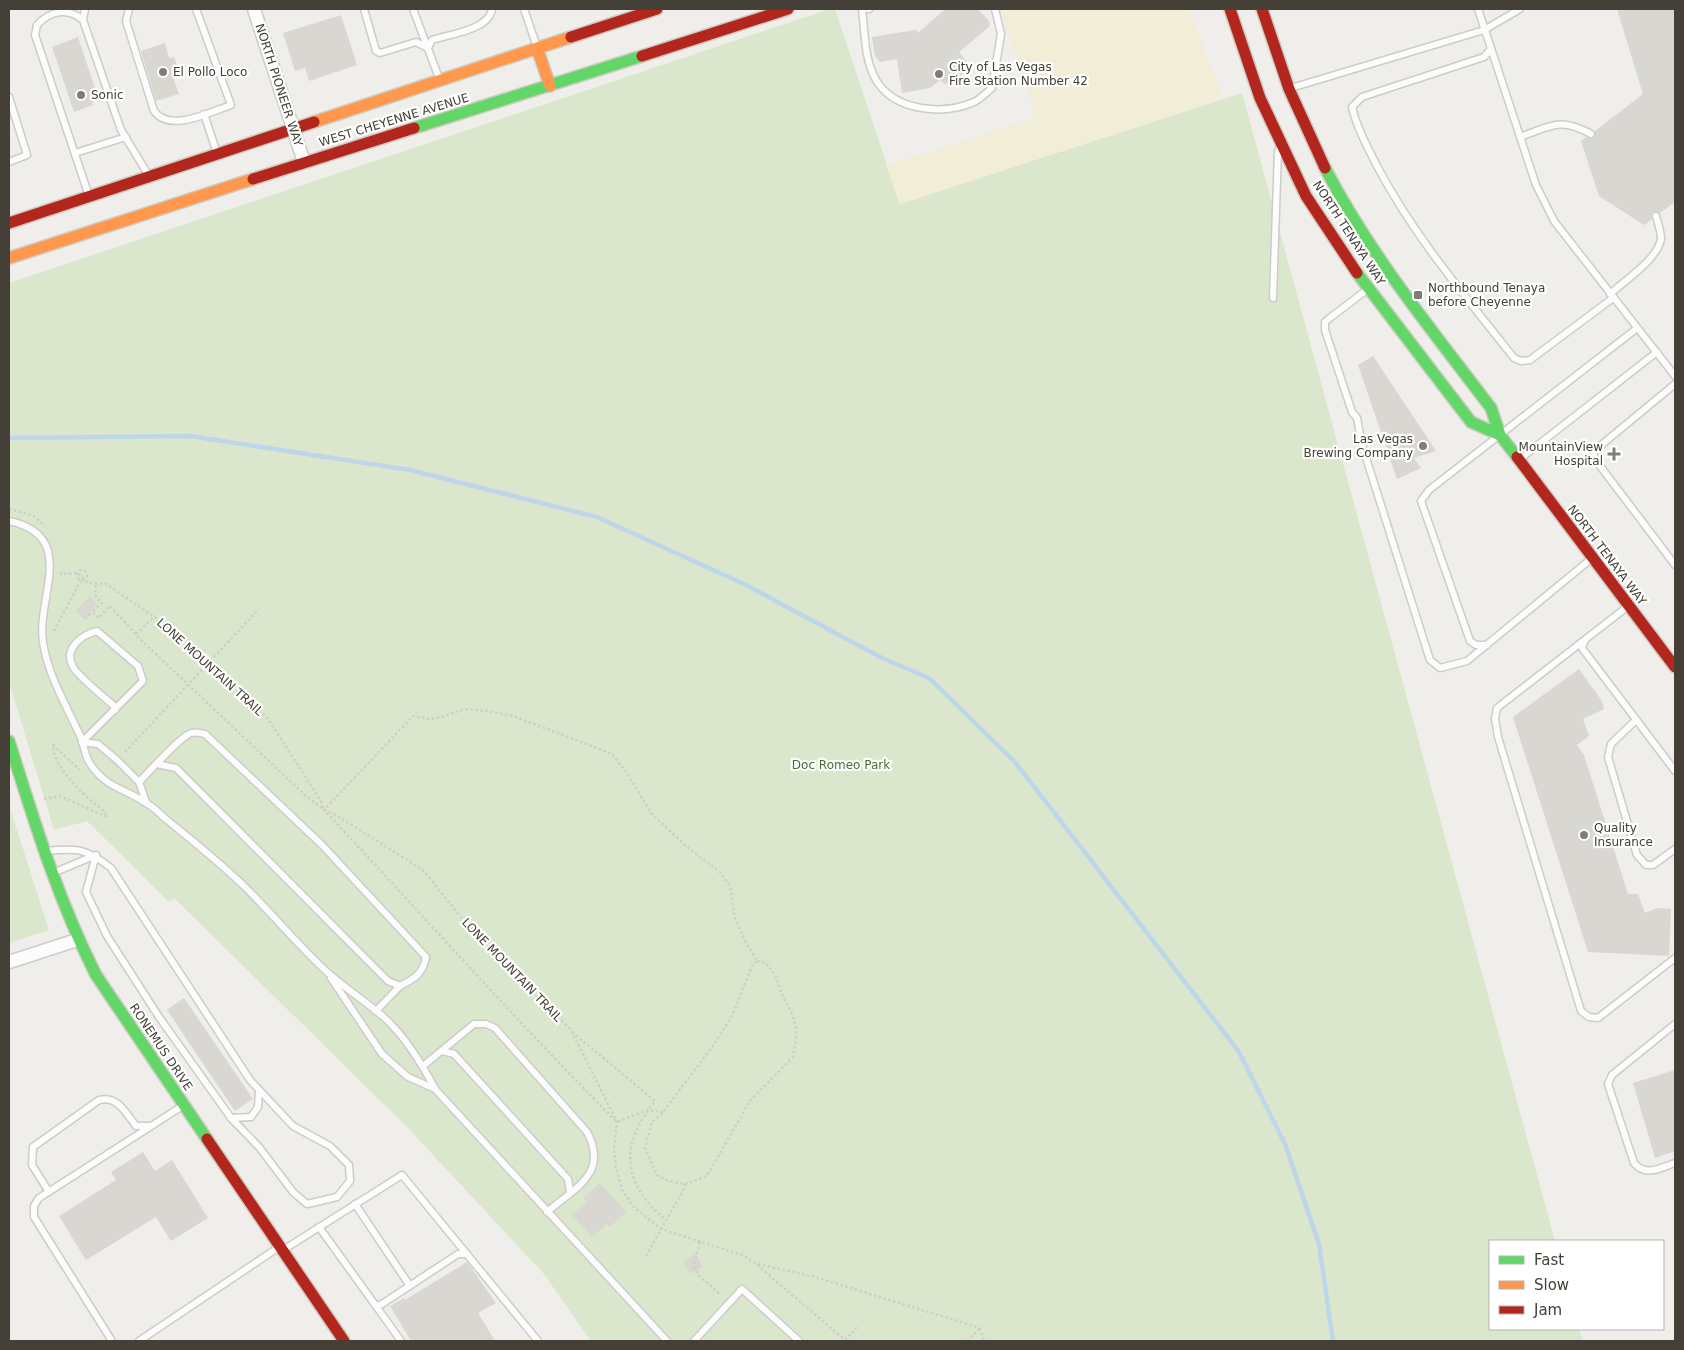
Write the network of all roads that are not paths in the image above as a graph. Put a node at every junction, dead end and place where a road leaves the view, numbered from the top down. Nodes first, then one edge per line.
1 (85, 9) edge
2 (129, 9) edge
3 (196, 9) edge
4 (256, 9) edge
5 (364, 9) edge
6 (413, 9) edge
7 (492, 9) edge
8 (524, 9) edge
9 (530, 9) edge
10 (657, 9) edge
11 (788, 9) edge
12 (862, 9) edge
13 (995, 9) edge
14 (1230, 9) edge
15 (1262, 9) edge
16 (1478, 9) edge
17 (1520, 9) edge
18 (527, 16) junction
19 (83, 20) junction
20 (1484, 30) junction
21 (428, 48) junction
22 (537, 48) junction
23 (1491, 49) junction
24 (439, 80) junction
25 (550, 86) junction
26 (1289, 89) junction
27 (9, 97) edge
28 (204, 114) junction
29 (12, 117) edge
30 (293, 129) junction
31 (1591, 134) dead end
32 (1520, 137) junction
33 (126, 138) junction
34 (1279, 142) junction
35 (75, 153) junction
36 (218, 155) junction
37 (9, 162) edge
38 (304, 162) junction
39 (150, 177) junction
40 (89, 196) junction
41 (1656, 216) dead end
42 (9, 223) edge
43 (9, 258) edge
44 (1368, 289) junction
45 (1611, 296) junction
46 (1273, 298) dead end
47 (1636, 329) junction
48 (1656, 352) junction
49 (1675, 376) edge
50 (1675, 384) edge
51 (1500, 435) junction
52 (1518, 460) junction
53 (9, 521) edge
54 (1591, 558) junction
55 (1675, 566) edge
56 (1628, 606) junction
57 (1585, 640) junction
58 (1487, 645) junction
59 (1675, 667) edge
60 (116, 710) junction
61 (1636, 720) junction
62 (9, 740) edge
63 (82, 742) junction
64 (157, 764) junction
65 (1675, 772) edge
66 (139, 782) junction
67 (146, 802) junction
68 (1675, 849) edge
69 (44, 851) junction
70 (96, 855) junction
71 (52, 873) junction
72 (77, 940) junction
73 (1675, 958) edge
74 (9, 962) edge
75 (326, 972) junction
76 (400, 986) junction
77 (376, 1011) junction
78 (1675, 1024) edge
79 (442, 1051) junction
80 (423, 1066) junction
81 (435, 1089) junction
82 (259, 1090) junction
83 (184, 1105) junction
84 (231, 1118) junction
85 (150, 1126) junction
86 (1675, 1163) edge
87 (49, 1192) junction
88 (570, 1192) junction
89 (355, 1204) junction
90 (548, 1212) junction
91 (319, 1227) junction
92 (281, 1248) junction
93 (467, 1254) junction
94 (410, 1286) junction
95 (376, 1306) junction
96 (112, 1341) edge
97 (139, 1341) edge
98 (344, 1341) edge
99 (401, 1341) edge
100 (538, 1341) edge
101 (667, 1341) edge
102 (694, 1341) edge
103 (799, 1341) edge

1 - 19 lane
2 - 28 lane
3 - 28 lane
4 - 30 street, NORTH PIONEER WAY
5 - 21 lane
6 - 21 lane
7 - 21 lane
8 - 18 lane
9 - 18 lane
10 - 22 main road, WEST CHEYENNE AVENUE
11 - 25 main road, WEST CHEYENNE AVENUE
12 - 13 lane
14 - 34 main road, NORTH TENAYA WAY
15 - 26 main road, NORTH TENAYA WAY
16 - 20 lane
17 - 20 lane
18 - 22 lane
19 - 33 lane
19 - 35 lane
20 - 23 lane
20 - 26 lane
21 - 24 lane
22 - 24 main road, WEST CHEYENNE AVENUE
22 - 25 main road
23 - 32 lane
23 - 45 lane
24 - 30 main road, WEST CHEYENNE AVENUE
25 - 38 main road, WEST CHEYENNE AVENUE
26 - 51 main road, NORTH TENAYA WAY
27 - 29 lane
28 - 36 lane
29 - 37 lane
30 - 36 main road, WEST CHEYENNE AVENUE
30 - 38 street, NORTH PIONEER WAY
31 - 32 lane
32 - 45 lane
33 - 35 lane
33 - 39 lane
34 - 44 main road, NORTH TENAYA WAY
34 - 46 lane
35 - 40 lane
36 - 39 main road, WEST CHEYENNE AVENUE
38 - 43 main road, WEST CHEYENNE AVENUE
39 - 40 main road, WEST CHEYENNE AVENUE
40 - 42 main road, WEST CHEYENNE AVENUE
41 - 45 lane
44 - 51 main road, NORTH TENAYA WAY
44 - 58 lane
45 - 47 lane
47 - 48 lane
47 - 51 lane
48 - 49 lane
48 - 52 lane
50 - 55 lane
51 - 52 main road, NORTH TENAYA WAY
51 - 58 lane
52 - 54 main road, NORTH TENAYA WAY
53 - 63 lane
54 - 56 main road, NORTH TENAYA WAY
54 - 58 lane
56 - 57 lane
56 - 59 main road, NORTH TENAYA WAY
57 - 61 lane
57 - 73 lane
60 - 60 lane
60 - 63 lane
61 - 65 lane
61 - 68 lane
62 - 69 main road, RONEMUS DRIVE
63 - 66 lane
63 - 67 lane
64 - 66 lane
64 - 76 lane
64 - 76 lane
66 - 67 lane
67 - 75 lane
69 - 70 lane
69 - 71 main road, RONEMUS DRIVE
70 - 71 lane
70 - 82 lane
70 - 84 lane
71 - 72 main road, RONEMUS DRIVE
72 - 74 street
72 - 83 main road, RONEMUS DRIVE
75 - 77 lane
75 - 81 lane
76 - 77 lane
77 - 80 lane
78 - 86 lane
79 - 80 lane
79 - 88 lane
79 - 88 lane
80 - 81 lane
81 - 90 lane
82 - 84 lane
82 - 84 lane
83 - 85 lane
83 - 92 main road, RONEMUS DRIVE
85 - 87 lane
85 - 87 lane
87 - 96 lane
88 - 90 lane
89 - 91 lane
89 - 93 lane
89 - 94 lane
90 - 101 lane
91 - 92 lane
91 - 95 lane
92 - 97 lane
92 - 98 main road, RONEMUS DRIVE
93 - 94 lane
93 - 100 lane
94 - 95 lane
95 - 99 lane
102 - 103 lane

